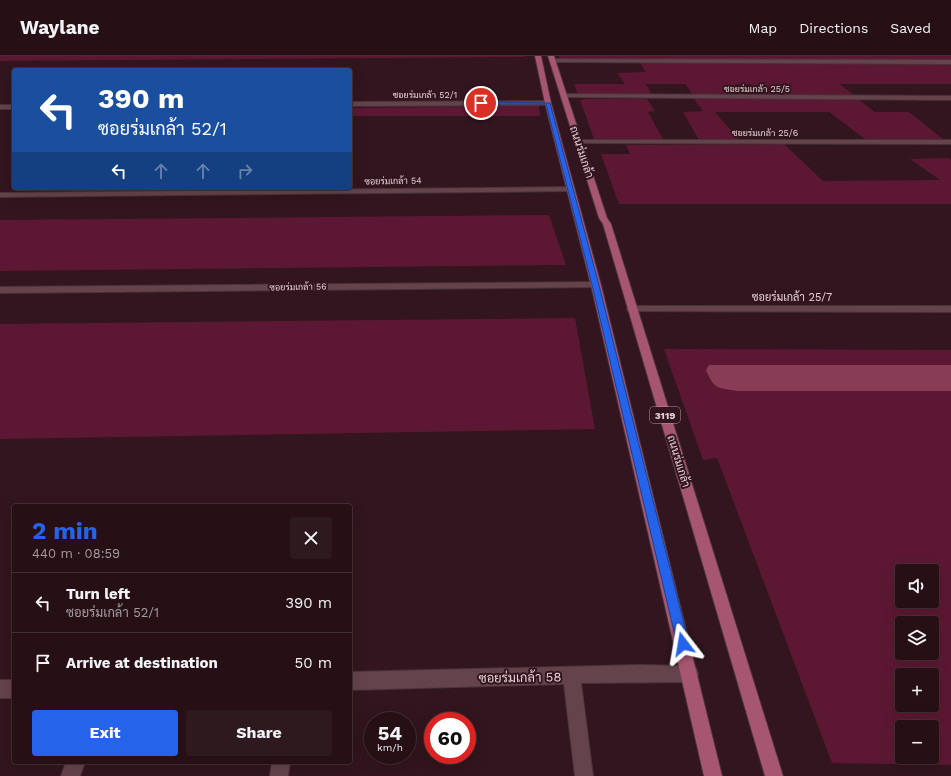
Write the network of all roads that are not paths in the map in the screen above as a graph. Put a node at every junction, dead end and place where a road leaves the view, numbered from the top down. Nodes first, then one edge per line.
1 (538, 56) edge
2 (552, 58) edge
3 (951, 62) edge
4 (563, 96) junction
5 (545, 98) junction
6 (951, 98) edge
7 (352, 104) edge
8 (0, 107) edge
9 (12, 107) edge
10 (578, 142) junction
11 (951, 142) edge
12 (570, 189) junction
13 (0, 194) edge
14 (596, 285) junction
15 (0, 290) edge
16 (951, 308) edge
17 (632, 309) junction
18 (690, 674) junction
19 (571, 675) junction
20 (352, 681) edge
21 (0, 689) edge
22 (12, 689) edge
23 (75, 764) edge
24 (281, 764) edge
25 (70, 776) edge
26 (279, 776) edge
27 (584, 776) edge
28 (713, 776) edge
29 (774, 776) edge

1 - 5 main road, ถนนร่มเกล้า
2 - 3 street
2 - 4 main road, ถนนร่มเกล้า / 3119
4 - 6 street, ซอยร่มเกล้า 25/5
4 - 10 main road, ถนนร่มเกล้า / 3119
5 - 7 street, ซอยร่มเกล้า 52/1
5 - 12 main road, ถนนร่มเกล้า
8 - 9 street
10 - 11 street, ซอยร่มเกล้า 25/6
10 - 17 main road, ถนนร่มเกล้า / 3119
12 - 13 street, ซอยร่มเกล้า 54
12 - 14 main road, ถนนร่มเกล้า
14 - 15 street, ซอยร่มเกล้า 56
14 - 18 main road, ถนนร่มเกล้า
16 - 17 street, ซอยร่มเกล้า 25/7
17 - 29 main road, ถนนร่มเกล้า / 3119
18 - 19 street, ซอยร่มเกล้า 58
18 - 28 main road, ถนนร่มเกล้า
19 - 20 street, ซอยร่มเกล้า 58
19 - 27 street
21 - 22 street
23 - 25 street
24 - 26 street

